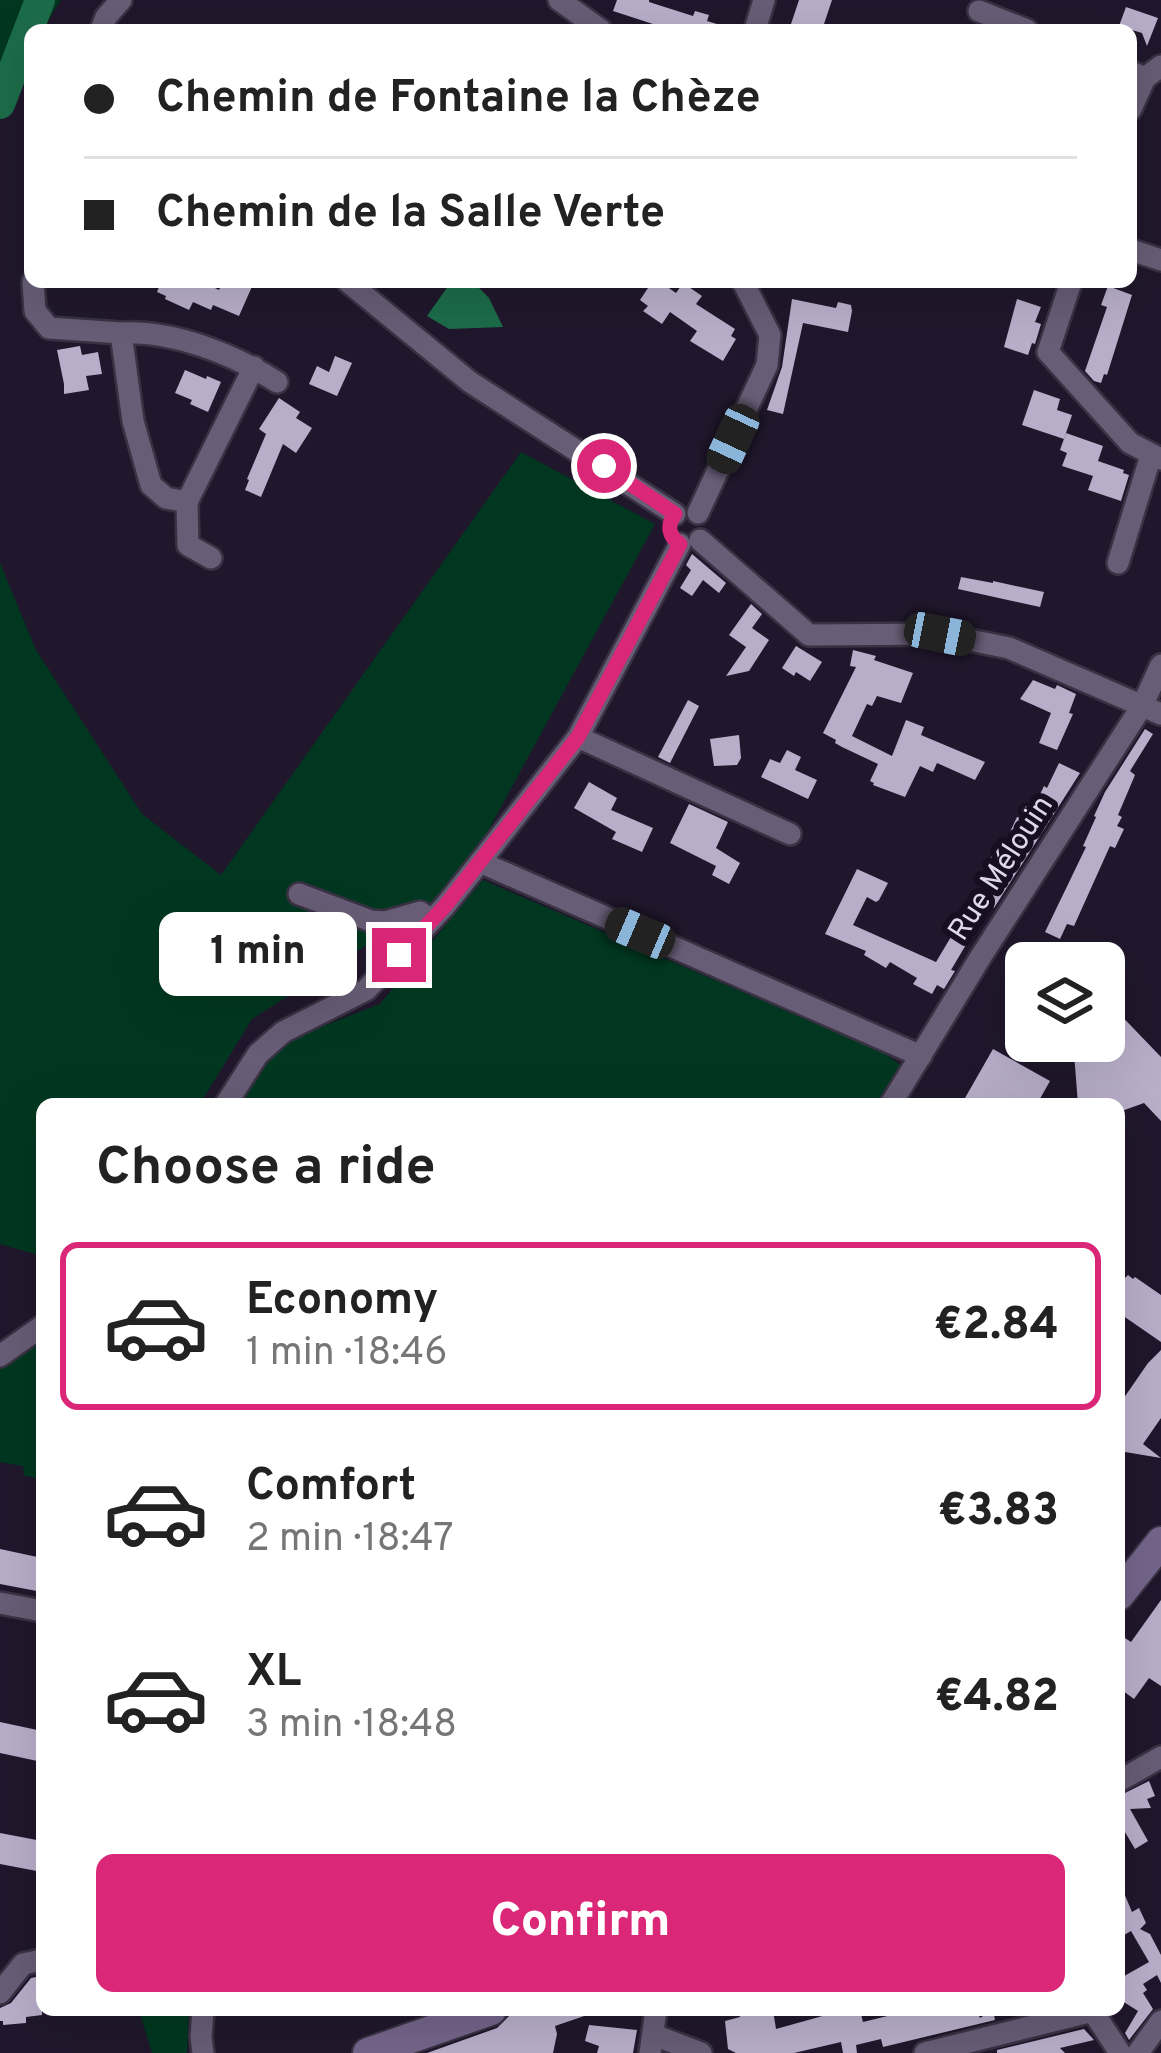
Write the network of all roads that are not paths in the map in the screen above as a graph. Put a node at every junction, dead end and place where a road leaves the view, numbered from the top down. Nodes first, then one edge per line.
1 (121, 0) edge
2 (559, 0) edge
3 (979, 10) dead end
4 (103, 24) edge
5 (593, 24) edge
6 (1013, 24) edge
7 (33, 288) edge
8 (355, 288) edge
9 (734, 288) edge
10 (746, 288) edge
11 (1069, 288) edge
12 (755, 305) junction
13 (121, 333) junction
14 (254, 367) junction
15 (277, 382) dead end
16 (1156, 457) edge
17 (187, 502) junction
18 (686, 513) junction
19 (690, 542) junction
20 (212, 558) dead end
21 (1118, 563) dead end
22 (1161, 665) edge
23 (1151, 710) edge
24 (578, 737) junction
25 (790, 834) dead end
26 (480, 862) junction
27 (299, 894) dead end
28 (431, 920) junction
29 (921, 1056) junction
30 (230, 1098) edge
31 (895, 1098) edge
32 (36, 1330) edge
33 (0, 1356) edge
34 (1161, 1541) edge
35 (1125, 1587) edge
36 (0, 1603) edge
37 (36, 1610) edge
38 (1161, 1757) edge
39 (1125, 1777) edge
40 (33, 1962) edge
41 (0, 1993) edge
42 (202, 2016) edge
43 (203, 2016) edge
44 (474, 2016) edge
45 (1070, 2016) edge
46 (1097, 2016) edge
47 (1161, 2021) edge
48 (652, 2044) edge
49 (203, 2053) edge
50 (219, 2053) edge
51 (368, 2053) edge
52 (700, 2053) edge
53 (925, 2053) edge
54 (1120, 2053) edge
55 (1138, 2053) edge

1 - 4 street
2 - 5 street
3 - 6 street
7 - 13 street
8 - 18 street
9 - 12 street
10 - 12 street
11 - 16 street
12 - 18 street
13 - 14 street
13 - 17 street
14 - 15 street
14 - 17 street
16 - 21 street
17 - 20 street
18 - 19 street
18 - 19 street
19 - 23 street
19 - 24 street
22 - 23 street, Rue Mélouin
23 - 29 street, Rue Mélouin
24 - 25 street
24 - 26 street
26 - 28 street
26 - 29 street
27 - 28 street
28 - 30 street
29 - 31 street, Rue Mélouin
32 - 33 street
34 - 35 main road
36 - 37 street
38 - 39 street
40 - 41 street
42 - 49 street
43 - 50 street
44 - 51 main road
45 - 53 street
46 - 54 street
47 - 55 street
48 - 52 street

